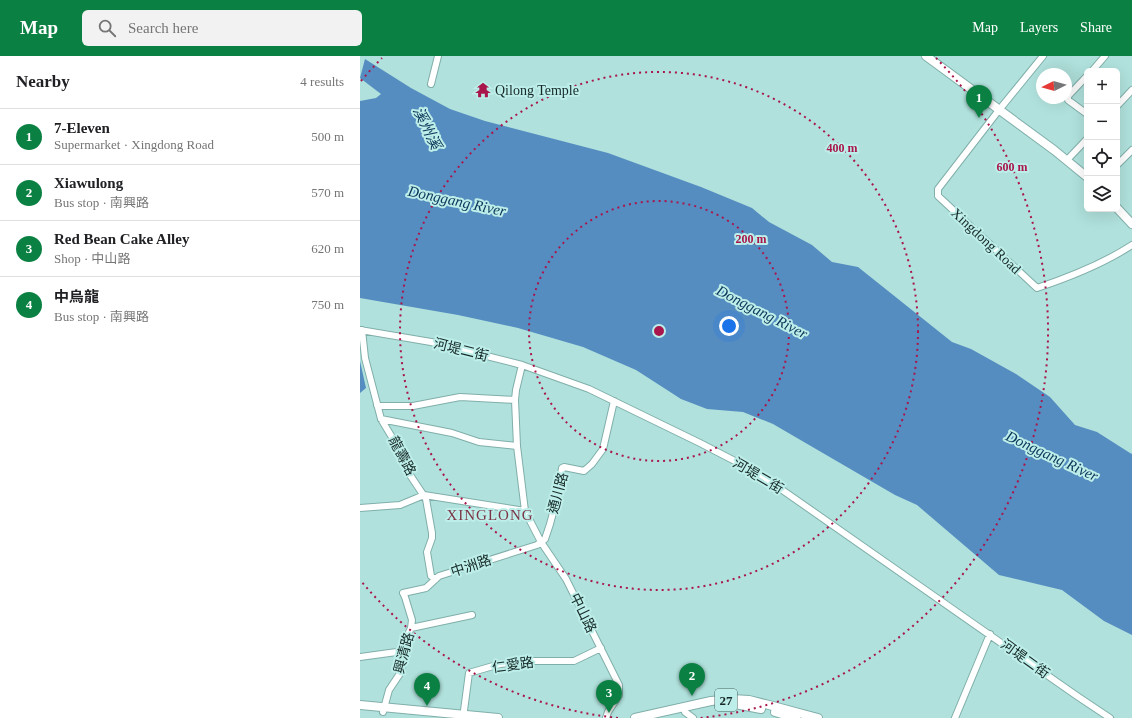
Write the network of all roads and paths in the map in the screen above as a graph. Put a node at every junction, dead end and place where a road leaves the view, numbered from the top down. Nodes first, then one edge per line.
1 (438, 56) edge
2 (926, 56) edge
3 (1043, 56) edge
4 (1105, 56) edge
5 (1095, 68) edge
6 (1084, 79) edge
7 (431, 84) dead end
8 (1132, 90) edge
9 (1119, 104) edge
10 (999, 110) junction
11 (1084, 112) edge
12 (1086, 140) edge
13 (1132, 150) edge
14 (1067, 160) junction
15 (1120, 162) edge
16 (1086, 176) edge
17 (1120, 211) edge
18 (1132, 224) edge
19 (1132, 245) edge
20 (361, 330) edge
21 (522, 365) junction
22 (515, 400) junction
23 (614, 401) junction
24 (377, 405) junction
25 (381, 419) junction
26 (517, 446) junction
27 (424, 494) junction
28 (360, 508) edge
29 (525, 511) junction
30 (541, 542) junction
31 (436, 579) junction
32 (402, 593) joint
33 (472, 615) dead end
34 (411, 628) junction
35 (990, 634) junction
36 (601, 648) junction
37 (404, 651) junction
38 (360, 657) edge
39 (360, 705) edge
40 (360, 710) edge
41 (383, 710) junction
42 (684, 710) junction
43 (464, 717) edge
44 (455, 718) edge
45 (498, 718) edge
46 (606, 718) edge
47 (635, 718) edge
48 (654, 718) edge
49 (693, 718) edge
50 (796, 718) edge
51 (818, 718) edge
52 (955, 718) edge
53 (1110, 718) edge

1 - 7 street
2 - 10 main road
3 - 10 street
4 - 5 street
6 - 11 street
8 - 9 street
10 - 14 main road
10 - 19 street, Xingdong Road
12 - 14 street
13 - 15 street
14 - 16 main road
17 - 18 main road
20 - 21 street, 河堤二街
20 - 24 street, 龍壽路
21 - 22 street, 中山路
21 - 23 street, 河堤二街
22 - 24 street
22 - 26 street, 中山路
23 - 30 street, 通川路
23 - 35 street, 河堤二街
24 - 25 street, 龍壽路
25 - 26 street
25 - 27 street, 龍壽路
26 - 29 street, 中山路
27 - 28 street
27 - 29 street
27 - 31 street, 龍壽路
29 - 30 street, 中山路
30 - 31 street, 中洲路
30 - 36 street, 中山路
31 - 32 street, 中洲路
32 - 34 street, 興清路
33 - 34 street
34 - 37 street, 興清路
35 - 52 street
35 - 53 street, 河堤二街
36 - 43 street, 仁愛路
36 - 46 street, 中山路
37 - 38 street
37 - 41 street, 興清路
39 - 41 main road
40 - 41 main road
41 - 43 main road
41 - 44 main road
42 - 47 main road, 27
42 - 48 main road, 27
42 - 49 street
42 - 50 main road, 27
42 - 51 main road, 27
43 - 45 main road

